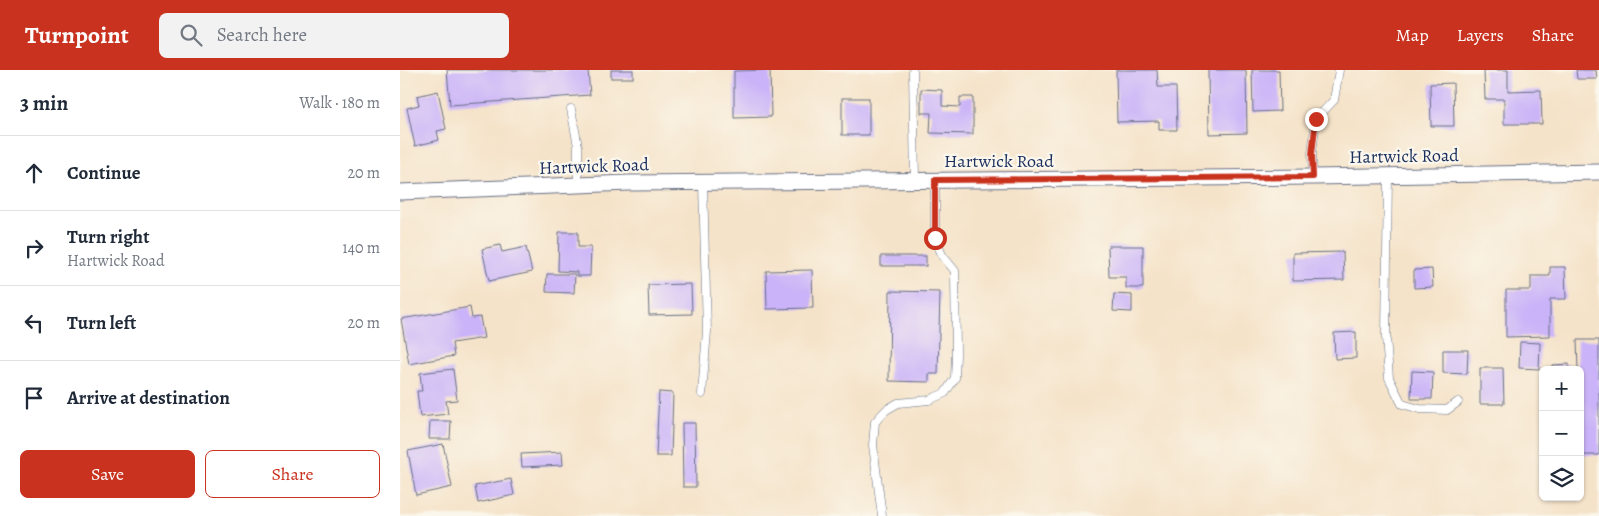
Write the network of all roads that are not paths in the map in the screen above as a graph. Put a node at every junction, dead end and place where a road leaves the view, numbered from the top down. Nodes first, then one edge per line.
1 (1339, 70) edge
2 (913, 71) edge
3 (571, 109) dead end
4 (1599, 172) edge
5 (1388, 176) junction
6 (1313, 177) junction
7 (915, 180) junction
8 (935, 180) junction
9 (703, 183) junction
10 (578, 186) junction
11 (400, 192) edge
12 (702, 394) dead end
13 (1458, 402) dead end
14 (882, 516) edge

1 - 6 lane
2 - 7 lane
3 - 10 lane
4 - 5 street, Hartwick Road
5 - 6 street, Hartwick Road
5 - 13 lane
6 - 8 street, Hartwick Road
7 - 8 street, Hartwick Road
7 - 9 street, Hartwick Road
8 - 14 lane
9 - 10 street, Hartwick Road
9 - 12 lane
10 - 11 street, Hartwick Road

